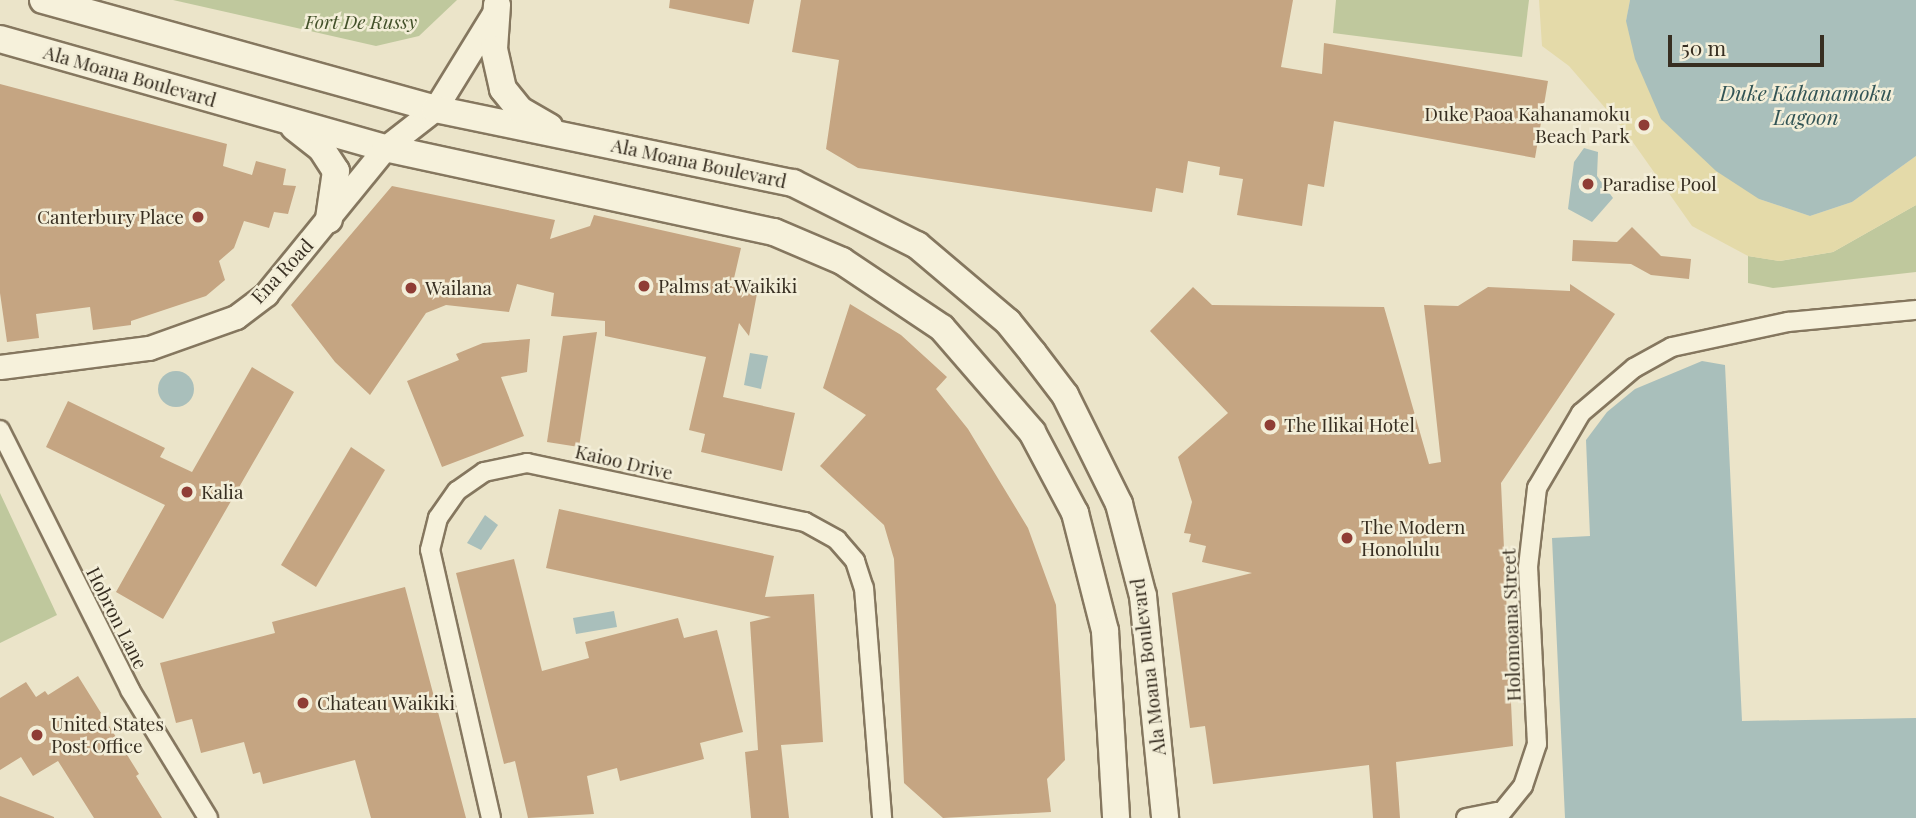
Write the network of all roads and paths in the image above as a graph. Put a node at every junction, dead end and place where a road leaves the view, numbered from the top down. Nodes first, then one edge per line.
1 (43, 0) edge
2 (497, 2) edge
3 (0, 39) edge
4 (435, 109) junction
5 (285, 120) junction
6 (562, 134) junction
7 (385, 148) junction
8 (329, 219) junction
9 (1916, 310) edge
10 (0, 367) edge
11 (0, 430) edge
12 (1497, 815) edge
13 (208, 818) edge
14 (491, 818) edge
15 (882, 818) edge
16 (1116, 818) edge
17 (1165, 818) edge
18 (1466, 818) edge

1 - 4 main road, Ala Moana Boulevard
2 - 4 street, Ena Road
2 - 6 main road
3 - 5 main road, Ala Moana Boulevard
4 - 6 main road, Ala Moana Boulevard
4 - 7 street, Ena Road
5 - 7 main road, Ala Moana Boulevard
5 - 8 main road
6 - 17 main road, Ala Moana Boulevard
7 - 8 street, Ena Road
7 - 16 main road, Ala Moana Boulevard
8 - 10 street, Ena Road
9 - 12 street, Holomoana Street
11 - 13 street, Hobron Lane
12 - 18 street
14 - 15 street, Kaioo Drive

